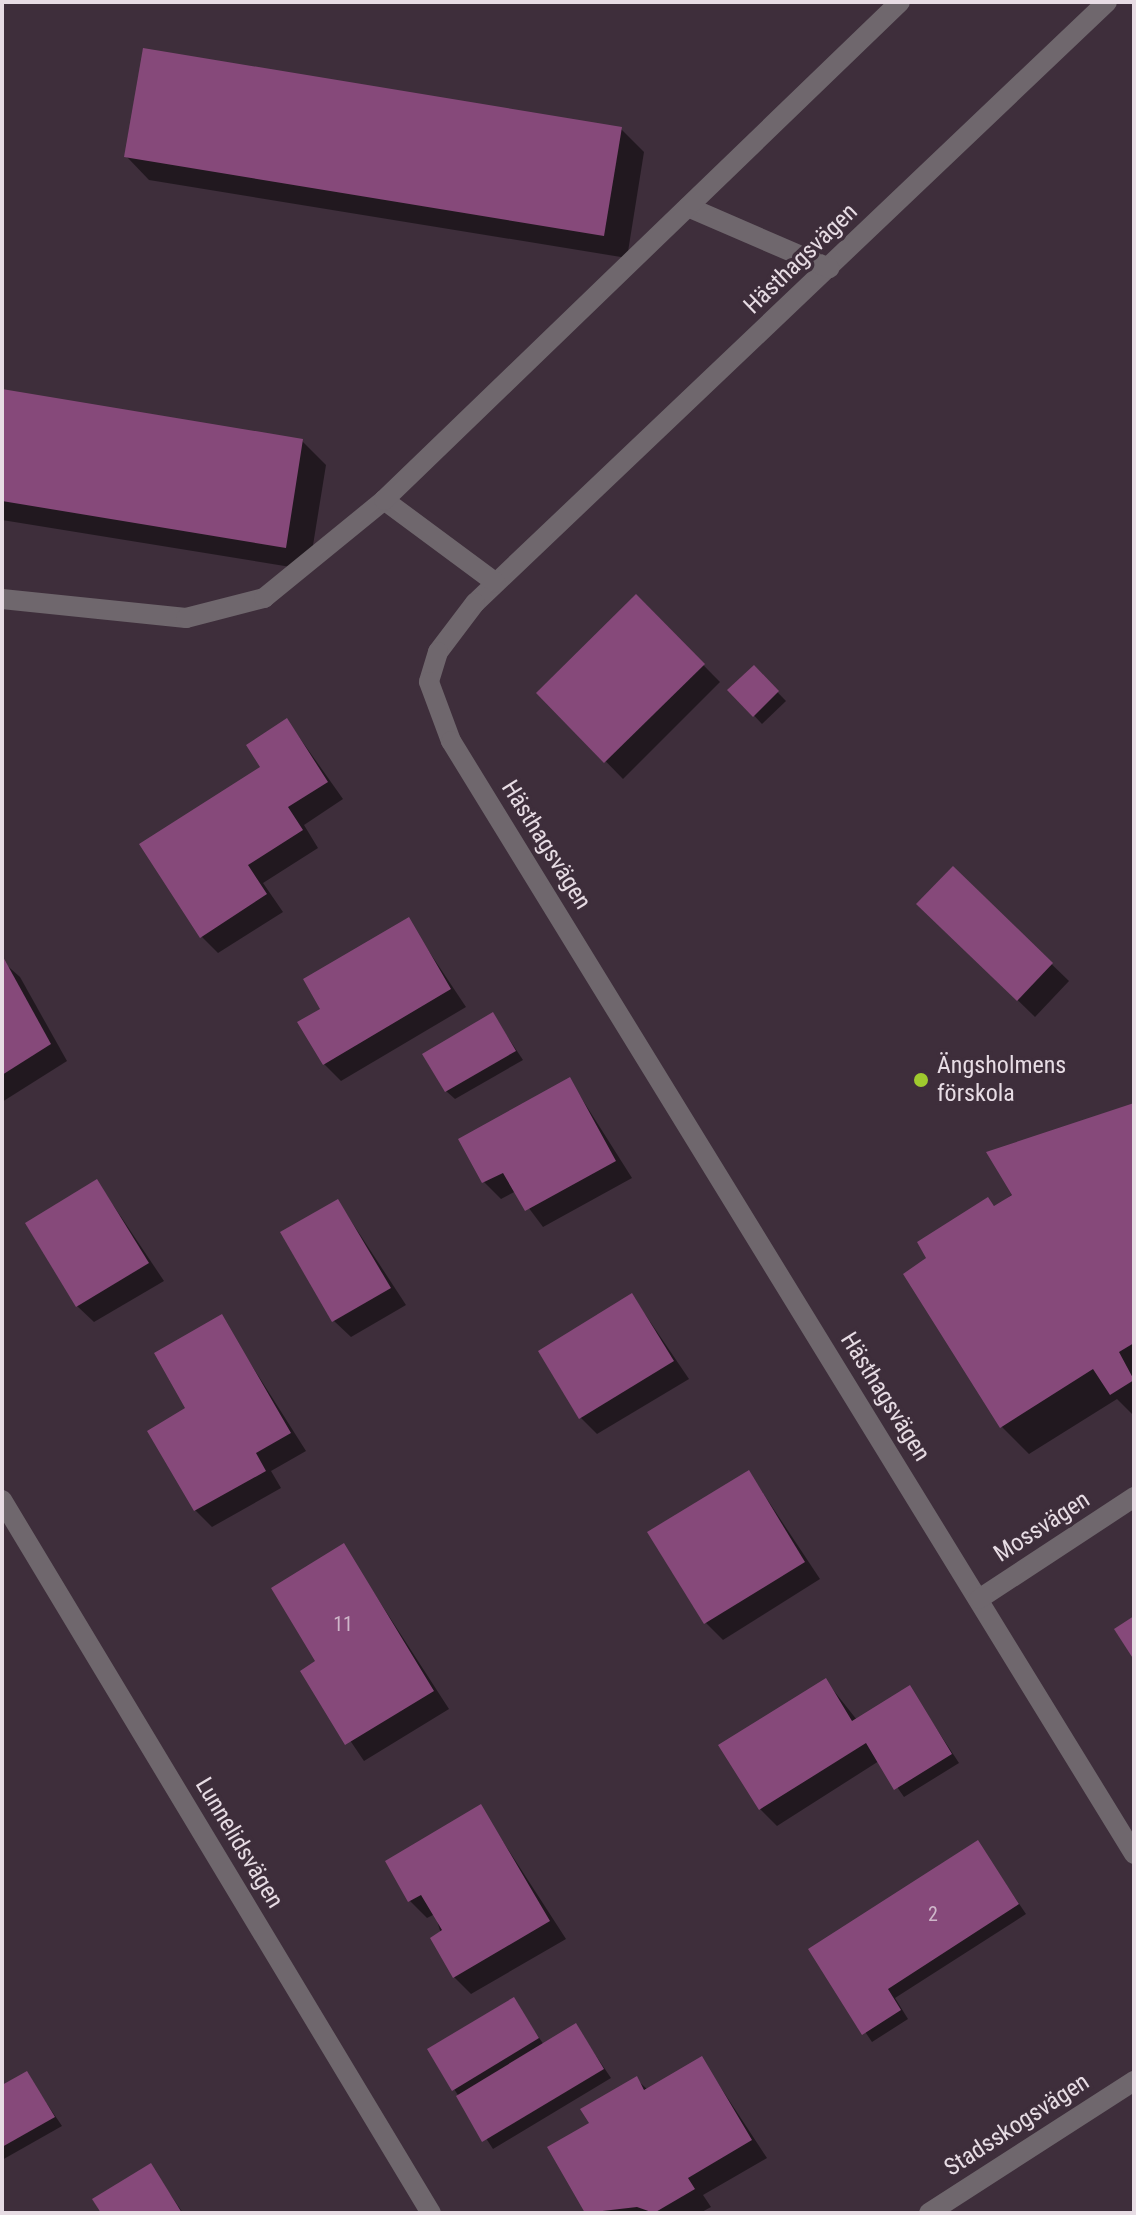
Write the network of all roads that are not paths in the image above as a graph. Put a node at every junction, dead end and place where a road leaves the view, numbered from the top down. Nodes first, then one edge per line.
1 (900, 2) edge
2 (1107, 2) edge
3 (688, 207) junction
4 (829, 268) junction
5 (384, 500) junction
6 (496, 583) junction
7 (2, 599) edge
8 (1134, 1497) edge
9 (2, 1500) edge
10 (979, 1599) junction
11 (1134, 1854) edge
12 (1134, 2081) edge
13 (431, 2213) edge
14 (929, 2213) edge

1 - 3 street
2 - 4 street, Hästhagsvägen
3 - 4 street
3 - 5 street
4 - 6 street, Hästhagsvägen
5 - 6 street
5 - 7 street
6 - 10 street, Hästhagsvägen
8 - 10 street, Mossvägen
9 - 13 street, Lunnelidsvägen
10 - 11 street, Hästhagsvägen
12 - 14 street, Stadsskogsvägen

